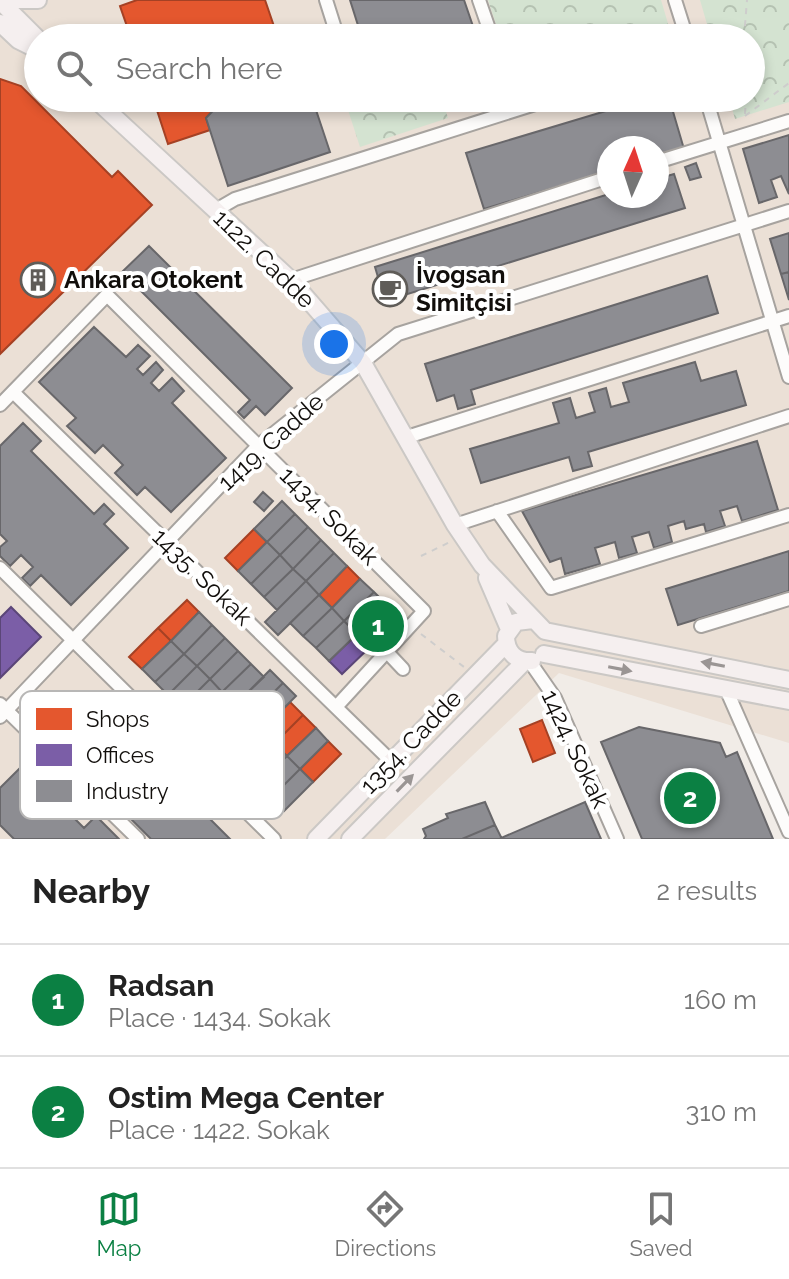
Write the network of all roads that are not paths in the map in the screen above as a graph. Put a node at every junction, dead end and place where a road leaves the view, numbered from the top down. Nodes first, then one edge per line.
1 (38, 0) edge
2 (326, 0) edge
3 (479, 0) edge
4 (675, 0) edge
5 (6, 3) edge
6 (0, 23) edge
7 (25, 24) edge
8 (334, 24) edge
9 (487, 24) edge
10 (683, 24) edge
11 (24, 43) edge
12 (109, 112) edge
13 (510, 112) edge
14 (710, 112) edge
15 (789, 121) edge
16 (719, 142) junction
17 (669, 158) edge
18 (597, 181) edge
19 (216, 210) junction
20 (789, 211) edge
21 (743, 225) junction
22 (291, 280) junction
23 (789, 316) edge
24 (773, 321) junction
25 (363, 363) junction
26 (789, 377) edge
27 (13, 392) junction
28 (0, 405) edge
29 (789, 416) edge
30 (407, 437) junction
31 (258, 446) junction
32 (497, 511) junction
33 (789, 515) edge
34 (458, 531) junction
35 (167, 542) junction
36 (482, 565) junction
37 (0, 568) edge
38 (789, 599) edge
39 (539, 626) junction
40 (701, 626) dead end
41 (507, 636) junction
42 (73, 640) junction
43 (387, 652) junction
44 (534, 659) junction
45 (403, 669) dead end
46 (789, 680) edge
47 (726, 689) junction
48 (21, 691) edge
49 (125, 691) edge
50 (20, 692) edge
51 (789, 701) edge
52 (336, 707) junction
53 (2, 710) edge
54 (20, 727) edge
55 (391, 761) junction
56 (117, 819) edge
57 (254, 819) edge
58 (789, 832) edge
59 (138, 839) edge
60 (274, 839) edge
61 (316, 839) edge
62 (350, 839) edge
63 (617, 839) edge

1 - 5 main road
2 - 8 street
3 - 9 street
4 - 10 street
5 - 7 main road
6 - 11 main road
12 - 19 main road, 1122. Cadde
13 - 19 street
14 - 16 street
15 - 16 street
16 - 17 street
16 - 21 street
18 - 22 street
19 - 22 main road, 1122. Cadde
20 - 21 street, 1419. Cadde
21 - 24 street
21 - 25 street, 1419. Cadde
22 - 25 main road, 1122. Cadde
23 - 24 street
24 - 26 street
24 - 30 street
25 - 30 main road, 1122. Cadde
25 - 31 street, 1419. Cadde
27 - 28 street
27 - 31 street, 1434. Sokak
27 - 35 street, 1435. Sokak
29 - 32 street
30 - 34 main road, 1122. Cadde
31 - 35 street, 1419. Cadde
31 - 43 street, 1434. Sokak
32 - 33 street
32 - 34 street
34 - 36 main road, 1122. Cadde
35 - 42 street, 1419. Cadde
35 - 52 street, 1435. Sokak
36 - 39 main road
36 - 41 main road
37 - 42 street
38 - 40 street
39 - 41 main road, 1354. Cadde
39 - 44 main road
46 -> 39 main road
41 - 44 main road
41 - 55 main road, 1354. Cadde
42 - 48 street, 1419. Cadde
42 - 49 street
43 - 45 street
43 - 52 street
44 -> 47 main road
62 -> 44 main road, 1354. Cadde
44 - 63 street, 1424. Sokak
47 - 51 main road
47 - 58 street
50 - 53 street, 1419. Cadde
52 - 55 street, 1435. Sokak
53 - 54 street
55 - 61 main road, 1354. Cadde
56 - 59 street
57 - 60 street

